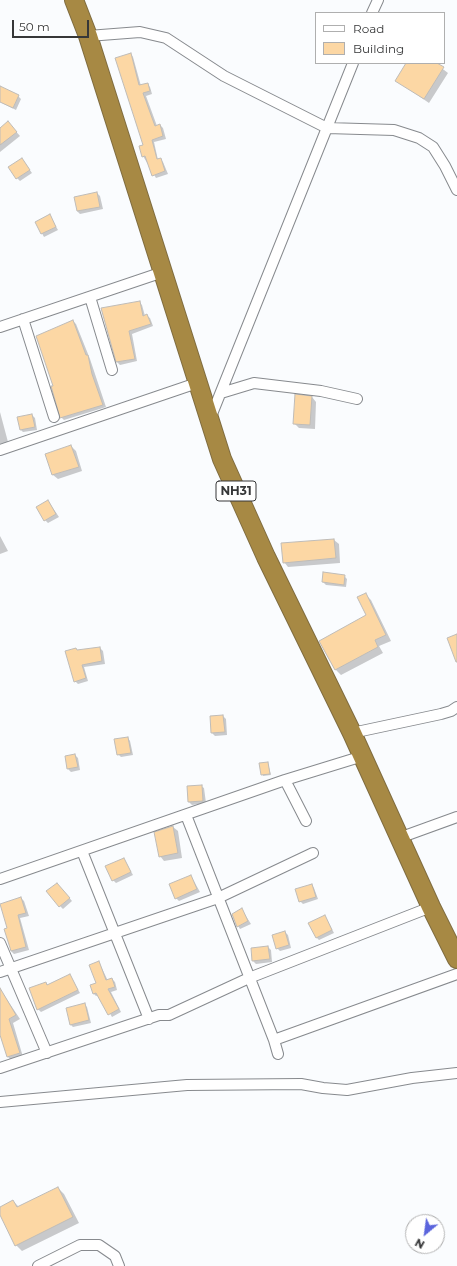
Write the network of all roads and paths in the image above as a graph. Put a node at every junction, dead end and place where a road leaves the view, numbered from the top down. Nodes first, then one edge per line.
1 (74, 0) edge
2 (378, 0) edge
3 (372, 12) edge
4 (88, 36) junction
5 (353, 64) edge
6 (327, 128) junction
7 (457, 190) edge
8 (163, 272) junction
9 (90, 296) junction
10 (23, 319) junction
11 (0, 327) edge
12 (112, 370) dead end
13 (197, 383) junction
14 (221, 392) junction
15 (357, 399) dead end
16 (54, 417) dead end
17 (210, 420) junction
18 (0, 450) edge
19 (457, 707) edge
20 (352, 733) junction
21 (363, 756) junction
22 (285, 780) junction
23 (186, 815) junction
24 (457, 817) edge
25 (306, 821) dead end
26 (399, 838) junction
27 (82, 851) junction
28 (313, 853) dead end
29 (0, 879) edge
30 (218, 898) junction
31 (431, 907) junction
32 (115, 934) junction
33 (0, 943) edge
34 (457, 959) edge
35 (11, 968) junction
36 (0, 972) edge
37 (457, 974) edge
38 (249, 978) junction
39 (149, 1018) junction
40 (274, 1040) junction
41 (47, 1053) junction
42 (278, 1054) dead end
43 (0, 1068) edge
44 (457, 1073) edge
45 (0, 1102) edge
46 (38, 1266) edge
47 (119, 1266) edge

1 - 4 highway, NH31
2 - 3 street
4 - 6 street
4 - 8 highway, NH31
5 - 6 street
6 - 7 street
6 - 14 street
8 - 9 street
8 - 13 highway, NH31
9 - 10 street
9 - 12 street
10 - 11 street
10 - 16 street
13 - 17 highway, NH31
13 - 18 street
14 - 15 street
14 - 17 street
17 - 20 highway, NH31
19 - 20 street
20 - 21 highway, NH31
21 - 22 street
21 - 26 highway, NH31
22 - 23 street
22 - 25 street
23 - 27 street
23 - 30 street
24 - 26 street
26 - 31 highway, NH31
27 - 29 street
27 - 32 street
28 - 30 street
30 - 32 street
30 - 38 street
31 - 34 highway, NH31
31 - 38 street
32 - 35 street
32 - 39 street
33 - 35 street
35 - 36 street
35 - 41 street
37 - 40 street
38 - 39 street
38 - 40 street
39 - 41 street
40 - 42 street
41 - 43 street
44 - 45 street
46 - 47 street

